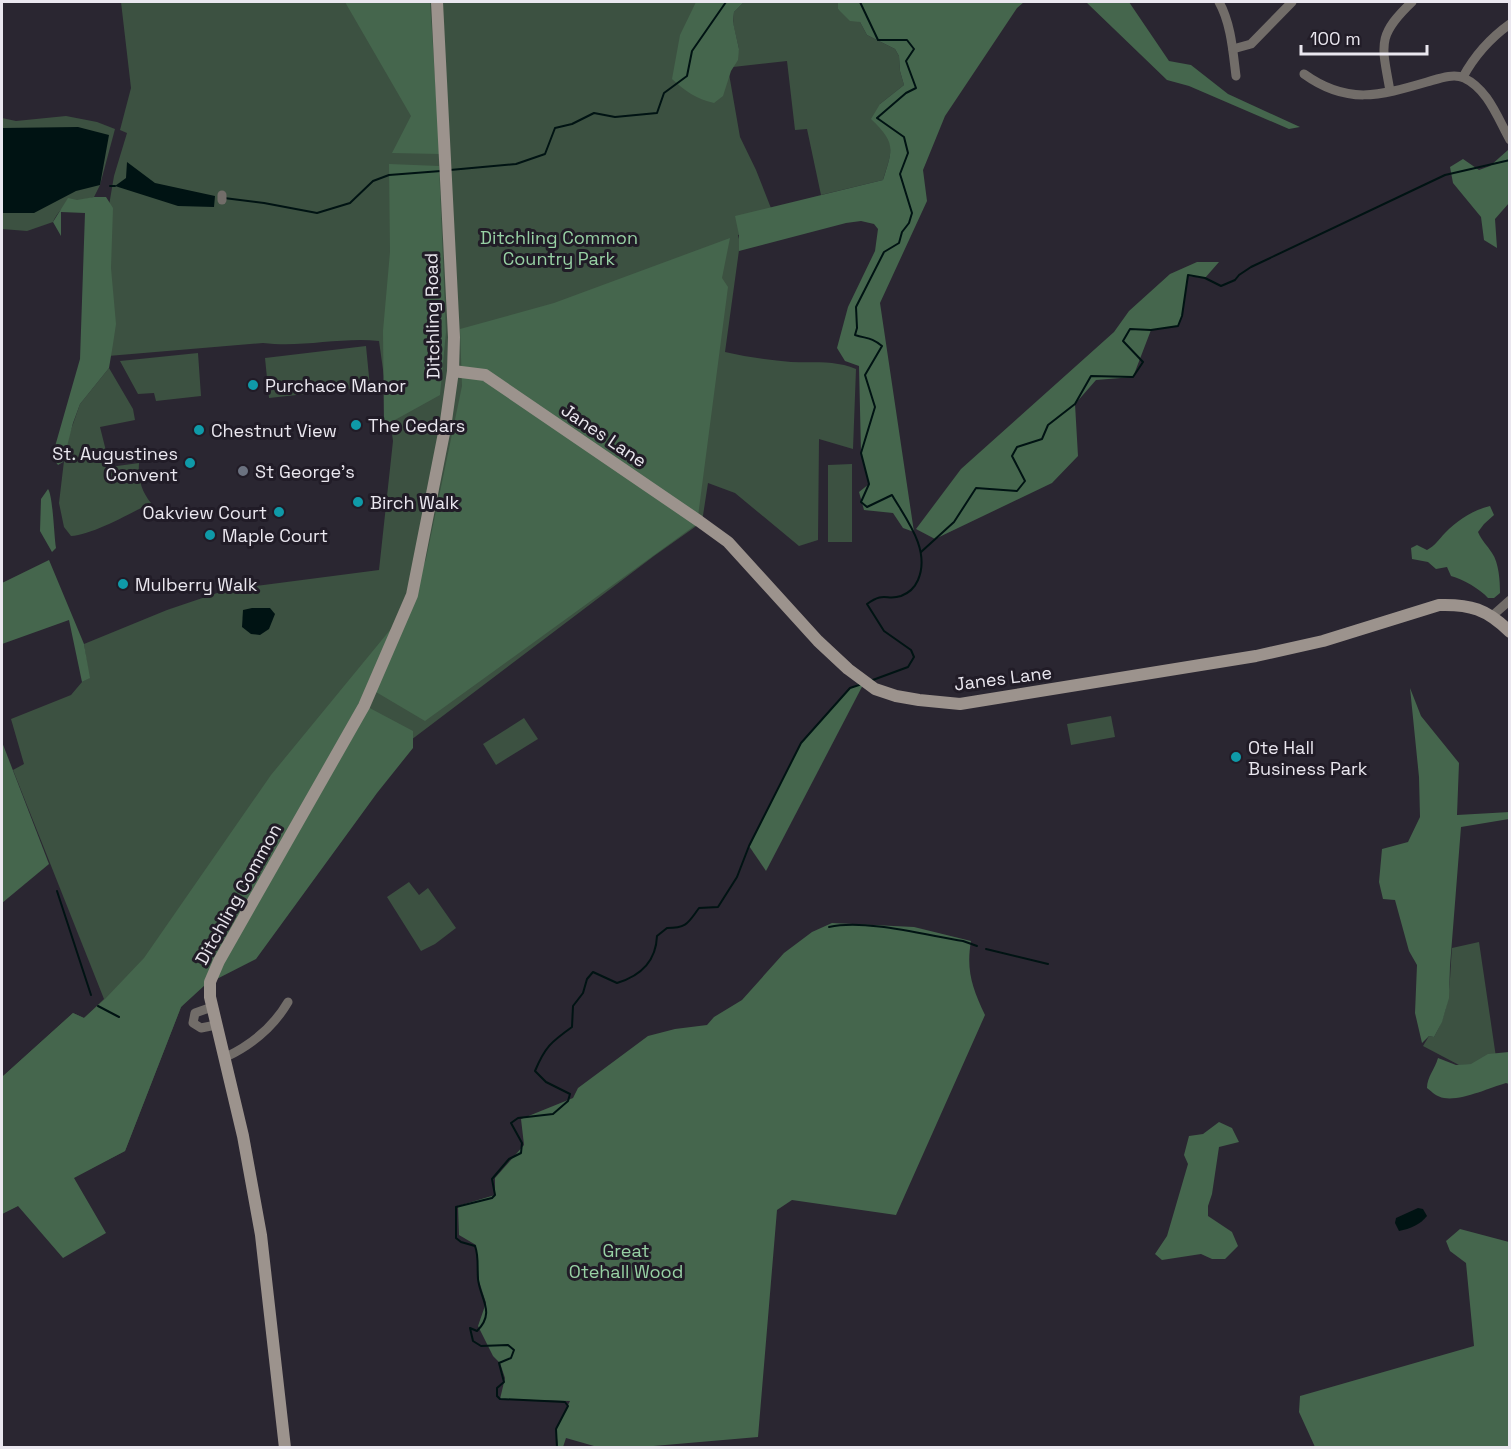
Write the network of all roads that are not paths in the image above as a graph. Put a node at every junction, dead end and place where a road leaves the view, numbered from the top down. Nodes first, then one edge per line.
1 (437, 2) edge
2 (1219, 2) edge
3 (1292, 2) edge
4 (1412, 2) edge
5 (1509, 24) edge
6 (1233, 49) junction
7 (1304, 74) dead end
8 (1236, 76) dead end
9 (1463, 77) junction
10 (1390, 91) junction
11 (1509, 117) edge
12 (1500, 122) junction
13 (1509, 140) edge
14 (453, 371) junction
15 (1509, 600) edge
16 (1492, 616) junction
17 (399, 624) joint
18 (1509, 632) edge
19 (288, 1002) dead end
20 (212, 1007) junction
21 (216, 1025) junction
22 (226, 1057) junction
23 (285, 1448) edge

1 - 14 main road, Ditchling Road
2 - 6 street
3 - 6 street
4 - 10 street
5 - 9 street
6 - 8 street
7 - 10 street
9 - 10 street
9 - 12 street
11 - 12 street
12 - 13 street
14 - 16 main road, Janes Lane
14 - 17 main road, Ditchling Road
15 - 16 street
16 - 18 main road, Janes Lane
17 - 20 main road, Ditchling Common
19 - 22 street
20 - 21 main road, Ditchling Common
20 - 21 street
21 - 22 main road, Ditchling Common
22 - 23 main road, Ditchling Common

